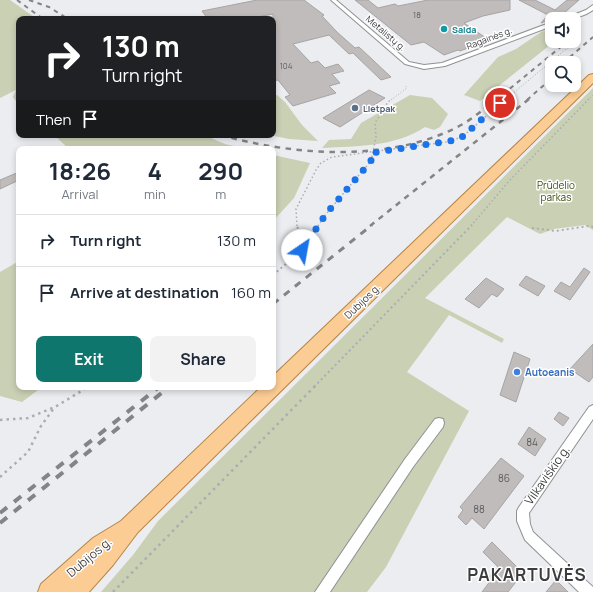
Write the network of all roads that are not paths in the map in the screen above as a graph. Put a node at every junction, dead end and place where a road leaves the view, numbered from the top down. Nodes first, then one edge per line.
1 (333, 0) edge
2 (593, 7) edge
3 (581, 14) edge
4 (545, 27) edge
5 (432, 67) joint
6 (593, 77) edge
7 (276, 384) edge
8 (270, 390) edge
9 (593, 410) edge
10 (440, 423) dead end
11 (131, 525) junction
12 (49, 592) edge
13 (74, 592) edge
14 (322, 592) edge
15 (589, 592) edge

1 - 5 street, Metalistų g.
2 - 3 street
4 - 5 street, Ragainės g.
6 - 7 main road, Dubijos g.
8 - 11 main road, Dubijos g.
9 - 15 street, Vilkaviškio g.
10 - 14 street
11 - 12 main road, Dubijos g.
11 - 13 main road, Dubijos g.

